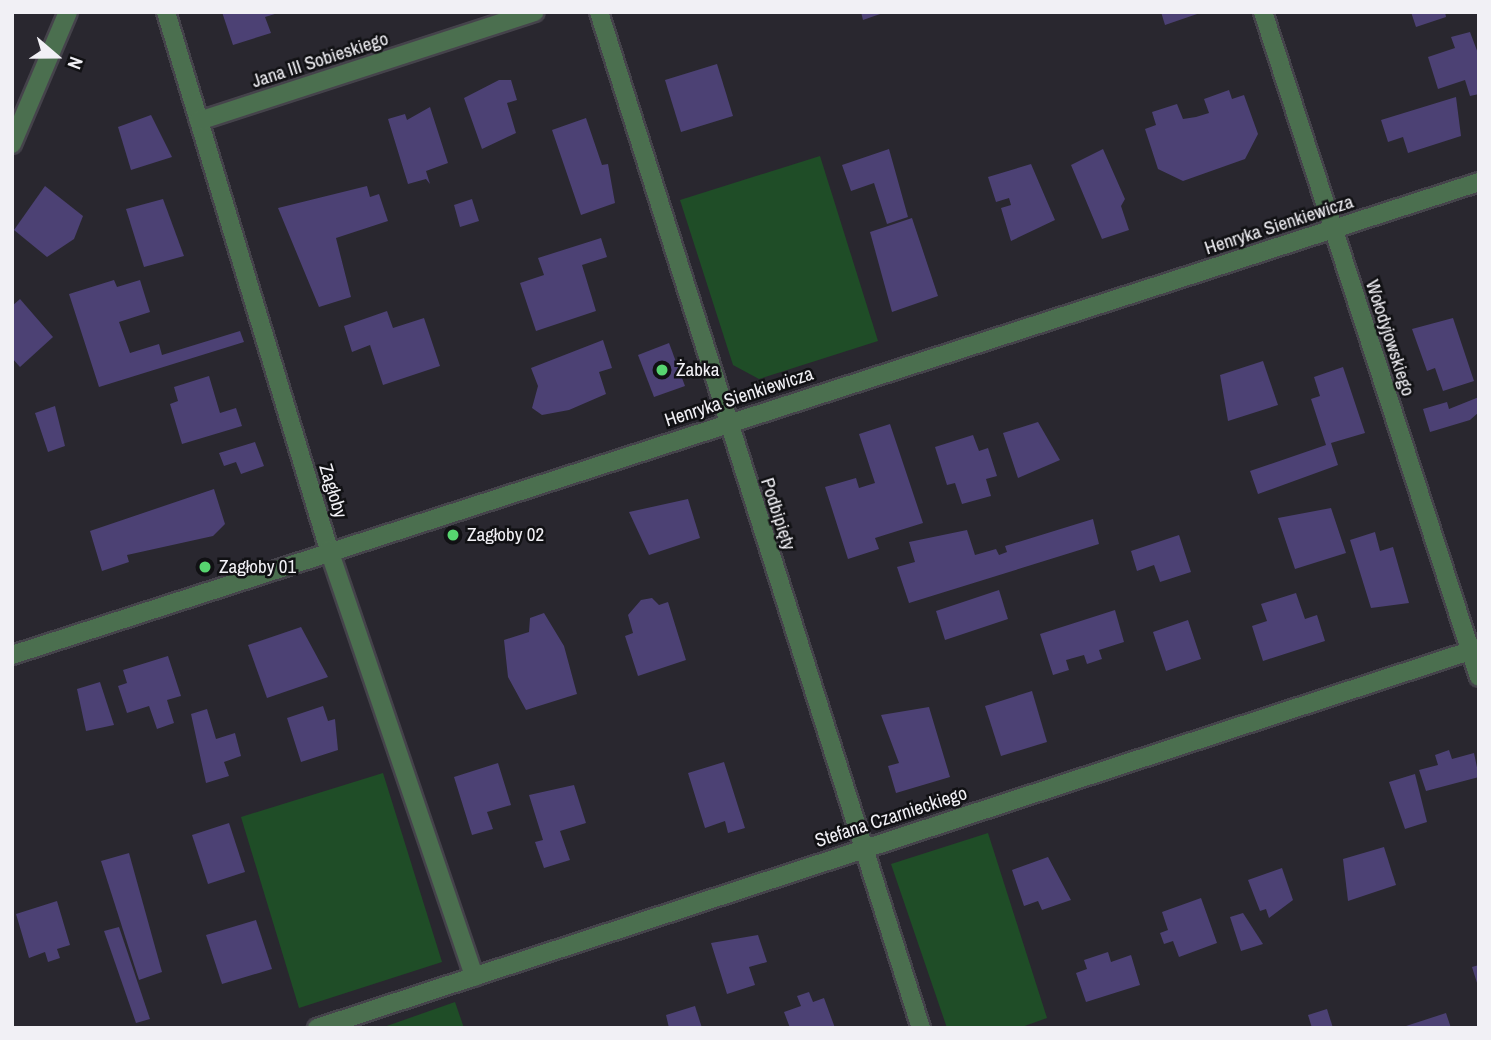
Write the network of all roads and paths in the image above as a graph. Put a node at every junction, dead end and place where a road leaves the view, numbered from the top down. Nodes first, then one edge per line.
1 (68, 12) edge
2 (166, 12) edge
3 (535, 12) edge
4 (598, 12) edge
5 (1263, 12) edge
6 (199, 121) junction
7 (12, 144) edge
8 (1479, 182) edge
9 (1332, 229) junction
10 (727, 423) junction
11 (329, 550) junction
12 (1474, 649) edge
13 (12, 655) edge
14 (1479, 677) edge
15 (863, 848) junction
16 (474, 976) junction
17 (317, 1028) edge
18 (921, 1028) edge

1 - 7 street
2 - 6 street, Zagłoby
3 - 6 street, Jana III Sobieskiego
4 - 10 street, Podbipięty
5 - 9 street, Wołodyjowskiego
6 - 11 street, Zagłoby
8 - 9 street, Henryka Sienkiewicza
9 - 10 street, Henryka Sienkiewicza
9 - 12 street, Wołodyjowskiego
10 - 11 street, Henryka Sienkiewicza
10 - 15 street, Podbipięty
11 - 13 street, Henryka Sienkiewicza
11 - 16 street, Zagłoby
12 - 14 street, Wołodyjowskiego
12 - 15 street, Stefana Czarnieckiego
15 - 16 street, Stefana Czarnieckiego
15 - 18 street, Podbipięty
16 - 17 street, Stefana Czarnieckiego

